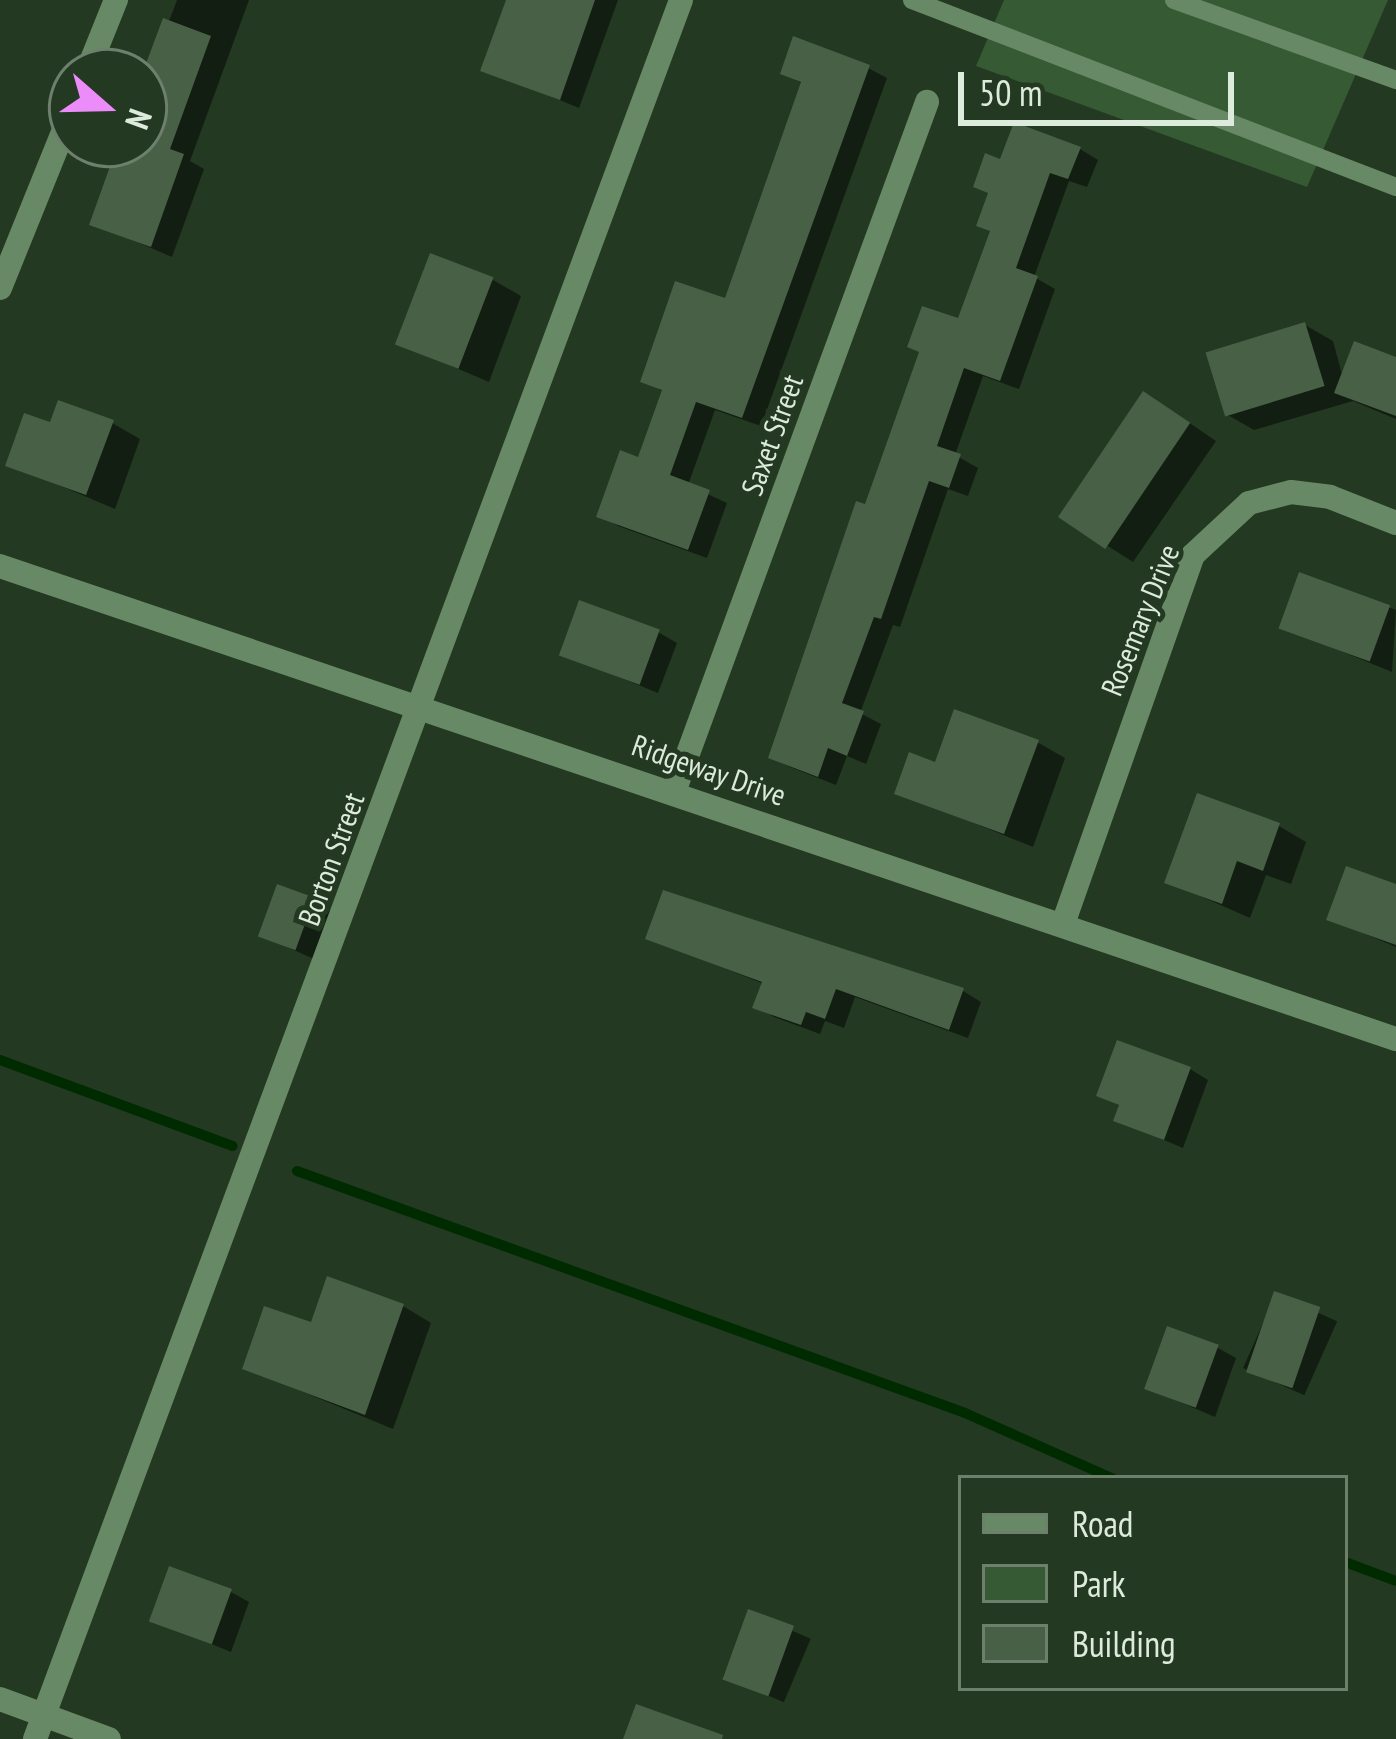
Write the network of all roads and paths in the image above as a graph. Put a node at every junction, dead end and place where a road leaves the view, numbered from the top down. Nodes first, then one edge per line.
1 (116, 0) edge
2 (681, 0) edge
3 (912, 0) edge
4 (1174, 0) edge
5 (97, 48) edge
6 (1396, 80) edge
7 (927, 102) dead end
8 (49, 168) edge
9 (1396, 187) edge
10 (0, 288) edge
11 (1396, 523) edge
12 (0, 566) edge
13 (419, 706) junction
14 (674, 789) junction
15 (1063, 924) junction
16 (1396, 1039) edge
17 (0, 1699) edge
18 (39, 1727) edge
19 (109, 1739) edge

1 - 5 street
2 - 13 street, Borton Street
3 - 9 lane
4 - 6 lane
7 - 14 street, Saxet Street
8 - 10 street
11 - 15 street, Rosemary Drive
12 - 13 street, Ridgeway Drive
13 - 14 street, Ridgeway Drive
13 - 18 street, Borton Street
14 - 15 street, Ridgeway Drive
15 - 16 street, Ridgeway Drive
17 - 18 street
18 - 19 street

